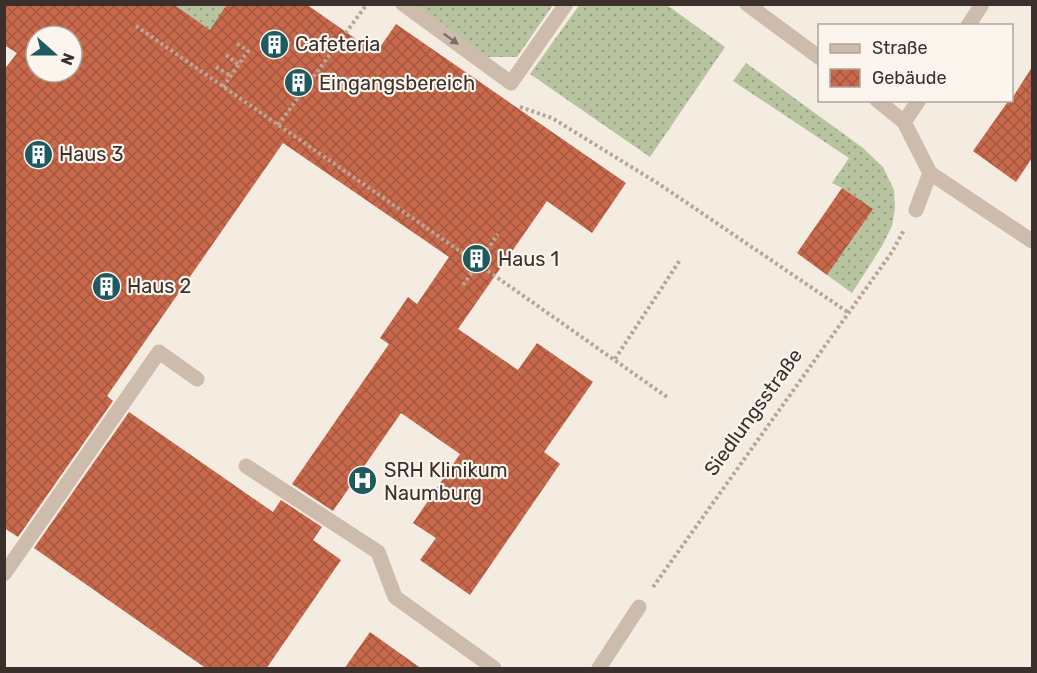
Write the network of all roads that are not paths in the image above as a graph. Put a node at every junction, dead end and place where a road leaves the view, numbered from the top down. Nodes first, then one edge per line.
1 (404, 4) edge
2 (566, 4) edge
3 (747, 4) edge
4 (982, 4) edge
5 (969, 24) edge
6 (818, 57) edge
7 (879, 102) edge
8 (918, 102) edge
9 (904, 122) junction
10 (930, 173) junction
11 (916, 210) road end
12 (1032, 241) edge
13 (197, 378) dead end
14 (246, 466) dead end
15 (4, 574) edge
16 (639, 607) road end
17 (494, 669) edge
18 (599, 669) edge

1 -> 2 street
3 - 6 street
4 - 5 street
7 - 9 street
8 - 9 street
9 - 10 street
10 - 11 street
10 - 12 street
13 - 15 street
14 - 17 street
16 - 18 street

